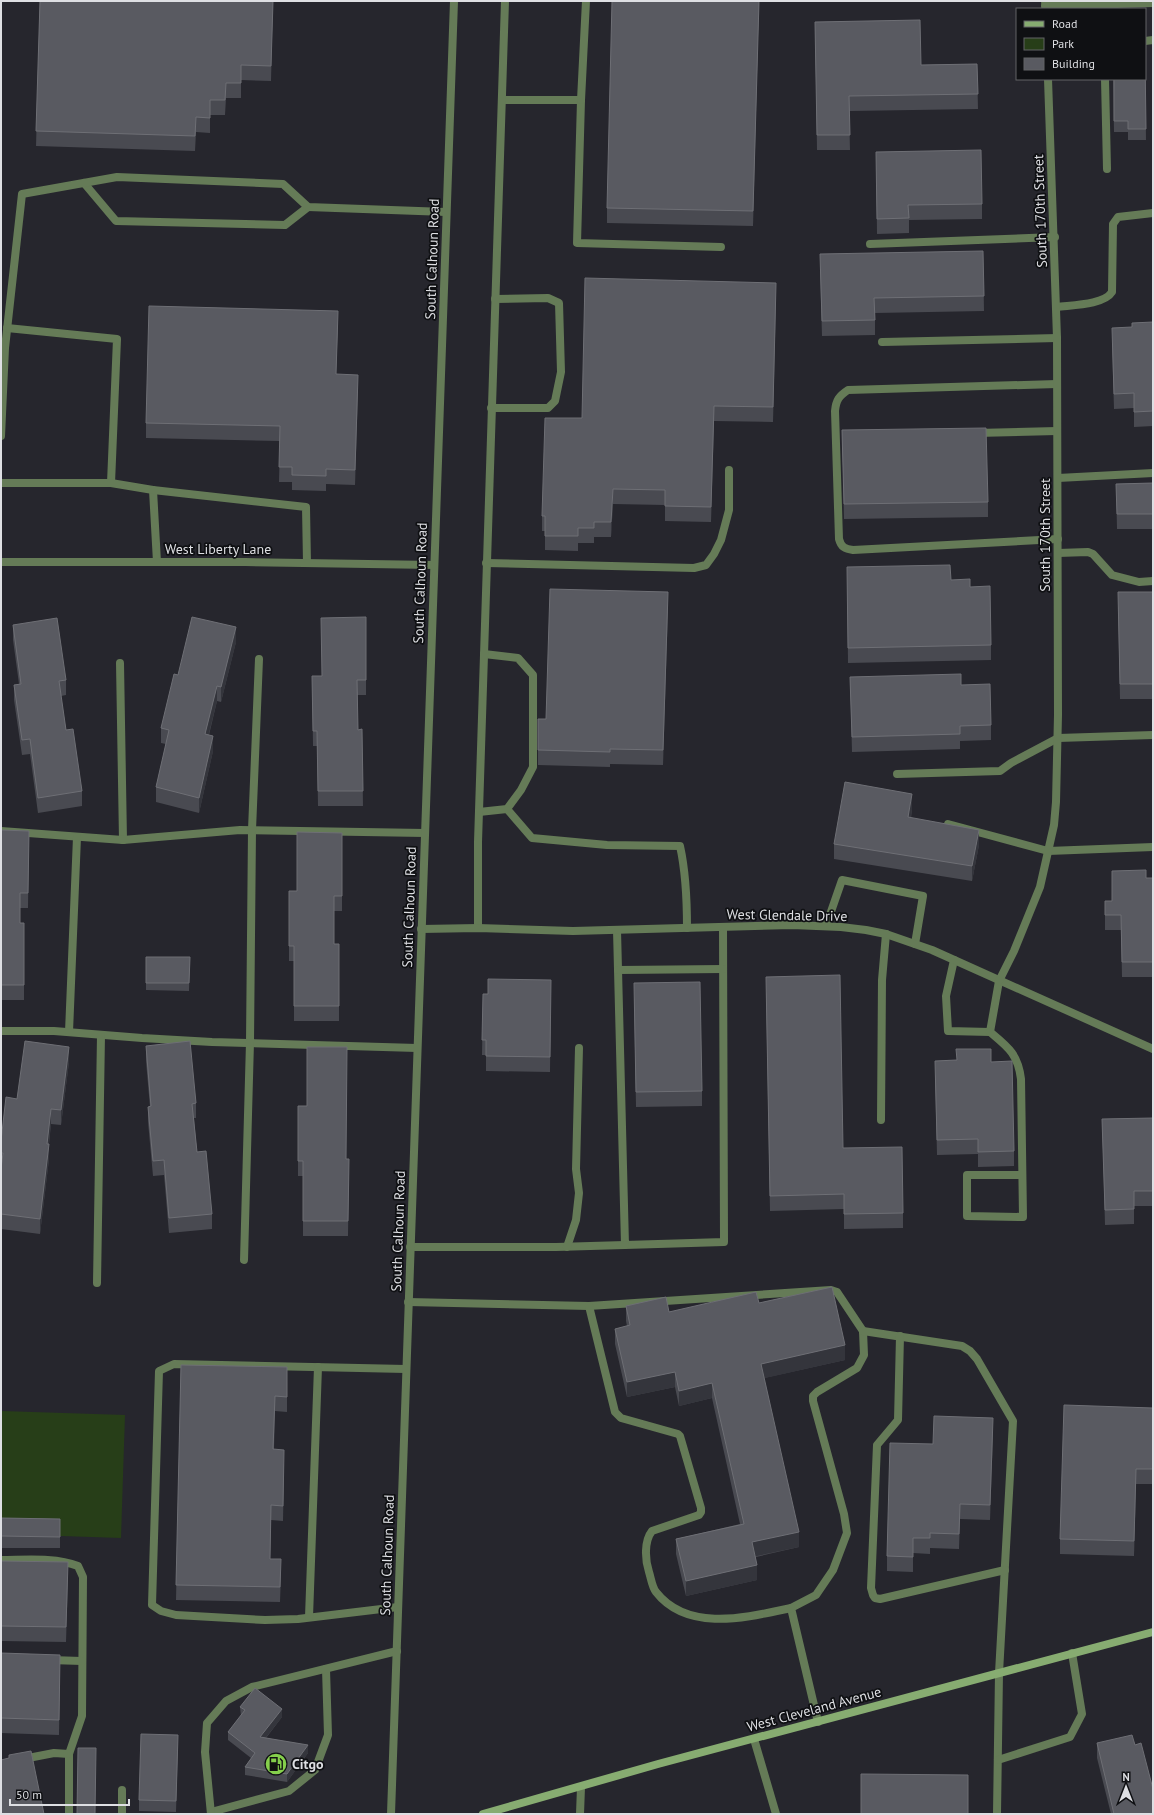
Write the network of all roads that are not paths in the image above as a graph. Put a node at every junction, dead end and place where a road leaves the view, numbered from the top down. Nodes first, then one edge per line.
1 (454, 1) edge
2 (505, 1) edge
3 (586, 1) edge
4 (1120, 2) edge
5 (1153, 3) edge
6 (1045, 5) edge
7 (1048, 80) edge
8 (1105, 80) edge
9 (502, 100) junction
10 (581, 100) junction
11 (1107, 168) dead end
12 (84, 183) junction
13 (308, 207) junction
14 (446, 212) junction
15 (1153, 213) edge
16 (1055, 237) junction
17 (870, 244) dead end
18 (721, 247) dead end
19 (495, 299) junction
20 (1056, 307) junction
21 (7, 328) junction
22 (1057, 338) junction
23 (882, 342) dead end
24 (1058, 384) junction
25 (491, 408) junction
26 (1058, 431) junction
27 (970, 433) edge
28 (1, 436) edge
29 (729, 470) dead end
30 (1153, 473) edge
31 (1058, 478) junction
32 (1, 483) edge
33 (111, 483) junction
34 (153, 490) junction
35 (1058, 539) junction
36 (1058, 553) junction
37 (1, 562) edge
38 (157, 562) junction
39 (307, 563) junction
40 (486, 563) junction
41 (434, 565) junction
42 (1153, 581) edge
43 (484, 654) junction
44 (260, 658) dead end
45 (120, 663) dead end
46 (1153, 735) edge
47 (1058, 738) junction
48 (897, 774) dead end
49 (507, 809) junction
50 (479, 812) junction
51 (948, 824) edge
52 (252, 830) junction
53 (1, 831) edge
54 (425, 833) junction
55 (77, 837) junction
56 (123, 840) junction
57 (1153, 847) edge
58 (1048, 851) junction
59 (826, 926) junction
60 (724, 927) junction
61 (478, 928) junction
62 (687, 928) junction
63 (421, 929) junction
64 (617, 930) junction
65 (886, 934) junction
66 (915, 944) junction
67 (954, 960) junction
68 (724, 969) junction
69 (618, 970) junction
70 (999, 981) junction
71 (1, 1031) edge
72 (69, 1032) junction
73 (990, 1032) junction
74 (101, 1035) junction
75 (250, 1042) junction
76 (417, 1048) junction
77 (579, 1048) dead end
78 (1153, 1049) edge
79 (881, 1120) dead end
80 (1022, 1176) junction
81 (625, 1245) junction
82 (410, 1247) junction
83 (567, 1247) junction
84 (244, 1260) dead end
85 (97, 1283) dead end
86 (408, 1302) junction
87 (589, 1306) junction
88 (863, 1331) junction
89 (900, 1336) junction
90 (318, 1367) junction
91 (406, 1369) junction
92 (1, 1560) edge
93 (1005, 1570) junction
94 (398, 1607) junction
95 (792, 1608) junction
96 (309, 1617) junction
97 (1153, 1632) edge
98 (397, 1651) junction
99 (1072, 1653) junction
100 (43, 1660) edge
101 (82, 1661) junction
102 (326, 1669) junction
103 (999, 1673) junction
104 (818, 1722) junction
105 (754, 1739) junction
106 (70, 1754) junction
107 (998, 1760) junction
108 (14, 1761) edge
109 (581, 1787) junction
110 (122, 1790) dead end
111 (211, 1813) edge
112 (69, 1814) edge
113 (122, 1814) edge
114 (391, 1814) edge
115 (483, 1814) edge
116 (580, 1814) edge
117 (776, 1814) edge
118 (997, 1814) edge

1 - 14 street, South Calhoun Road
2 - 9 street
3 - 10 street
4 - 5 street
4 - 6 street
7 - 16 street, South 170th Street
8 - 11 street
9 - 10 street
9 - 19 street
10 - 18 street
12 - 13 street
12 - 13 street
12 - 21 street
13 - 14 street
14 - 41 street, South Calhoun Road
15 - 20 street
16 - 17 street
16 - 20 street, South 170th Street
19 - 25 street
19 - 25 street
20 - 22 street, South 170th Street
21 - 28 street
21 - 33 street
22 - 23 street
22 - 24 street, South 170th Street
24 - 26 street, South 170th Street
24 - 35 street
25 - 40 street
26 - 27 street
26 - 31 street, South 170th Street
29 - 40 street
30 - 31 street
31 - 35 street, South 170th Street
32 - 33 street
33 - 34 street
34 - 38 street
34 - 39 street
35 - 36 street, South 170th Street
36 - 42 street
36 - 47 street, South 170th Street
37 - 38 street, West Liberty Lane
38 - 39 street, West Liberty Lane
39 - 41 street, West Liberty Lane
40 - 43 street
41 - 54 street, South Calhoun Road
43 - 49 street
43 - 50 street
44 - 52 street
45 - 56 street
46 - 47 street
47 - 48 street
47 - 58 street, South 170th Street
49 - 50 street
49 - 62 street
50 - 61 street
51 - 58 street
52 - 54 street
52 - 56 street
52 - 75 street
53 - 55 street
54 - 63 street, South Calhoun Road
55 - 56 street
55 - 72 street
57 - 58 street
58 - 70 street, South 170th Street
59 - 60 street, West Glendale Drive
59 - 65 street, West Glendale Drive
59 - 66 street
60 - 62 street, West Glendale Drive
60 - 68 street
61 - 63 street, West Glendale Drive
61 - 64 street, West Glendale Drive
62 - 64 street, West Glendale Drive
63 - 76 street, South Calhoun Road
64 - 69 street
65 - 66 street, West Glendale Drive
65 - 79 street
66 - 67 street, West Glendale Drive
67 - 70 street, West Glendale Drive
67 - 73 street
68 - 69 street
68 - 81 street
69 - 81 street
70 - 73 street, South 170th Street
70 - 78 street, West Glendale Drive
71 - 72 street
72 - 74 street
73 - 80 street
74 - 75 street
74 - 85 street
75 - 76 street
75 - 84 street
76 - 82 street, South Calhoun Road
77 - 83 street
80 - 80 street
81 - 83 street
82 - 83 street
82 - 86 street, South Calhoun Road
86 - 87 street
86 - 91 street, South Calhoun Road
87 - 88 street
87 - 95 street
88 - 89 street
88 - 95 street
89 - 93 street
89 - 93 street
90 - 91 street
90 - 96 street
90 - 96 street
91 - 94 street, South Calhoun Road
92 - 101 street
93 - 103 street
94 - 96 street
94 - 98 street, South Calhoun Road
95 - 104 street
97 - 99 main road, West Cleveland Avenue
98 - 102 street
98 - 114 street, South Calhoun Road
99 - 103 main road, West Cleveland Avenue
99 - 107 street
100 - 101 street
101 - 106 street
102 - 111 street
102 - 111 street
103 - 104 main road, West Cleveland Avenue
103 - 107 street
104 - 105 main road, West Cleveland Avenue
105 - 109 main road, West Cleveland Avenue
105 - 117 street
106 - 108 street
106 - 112 street
107 - 118 street
109 - 115 main road, West Cleveland Avenue
109 - 116 street
110 - 113 street

